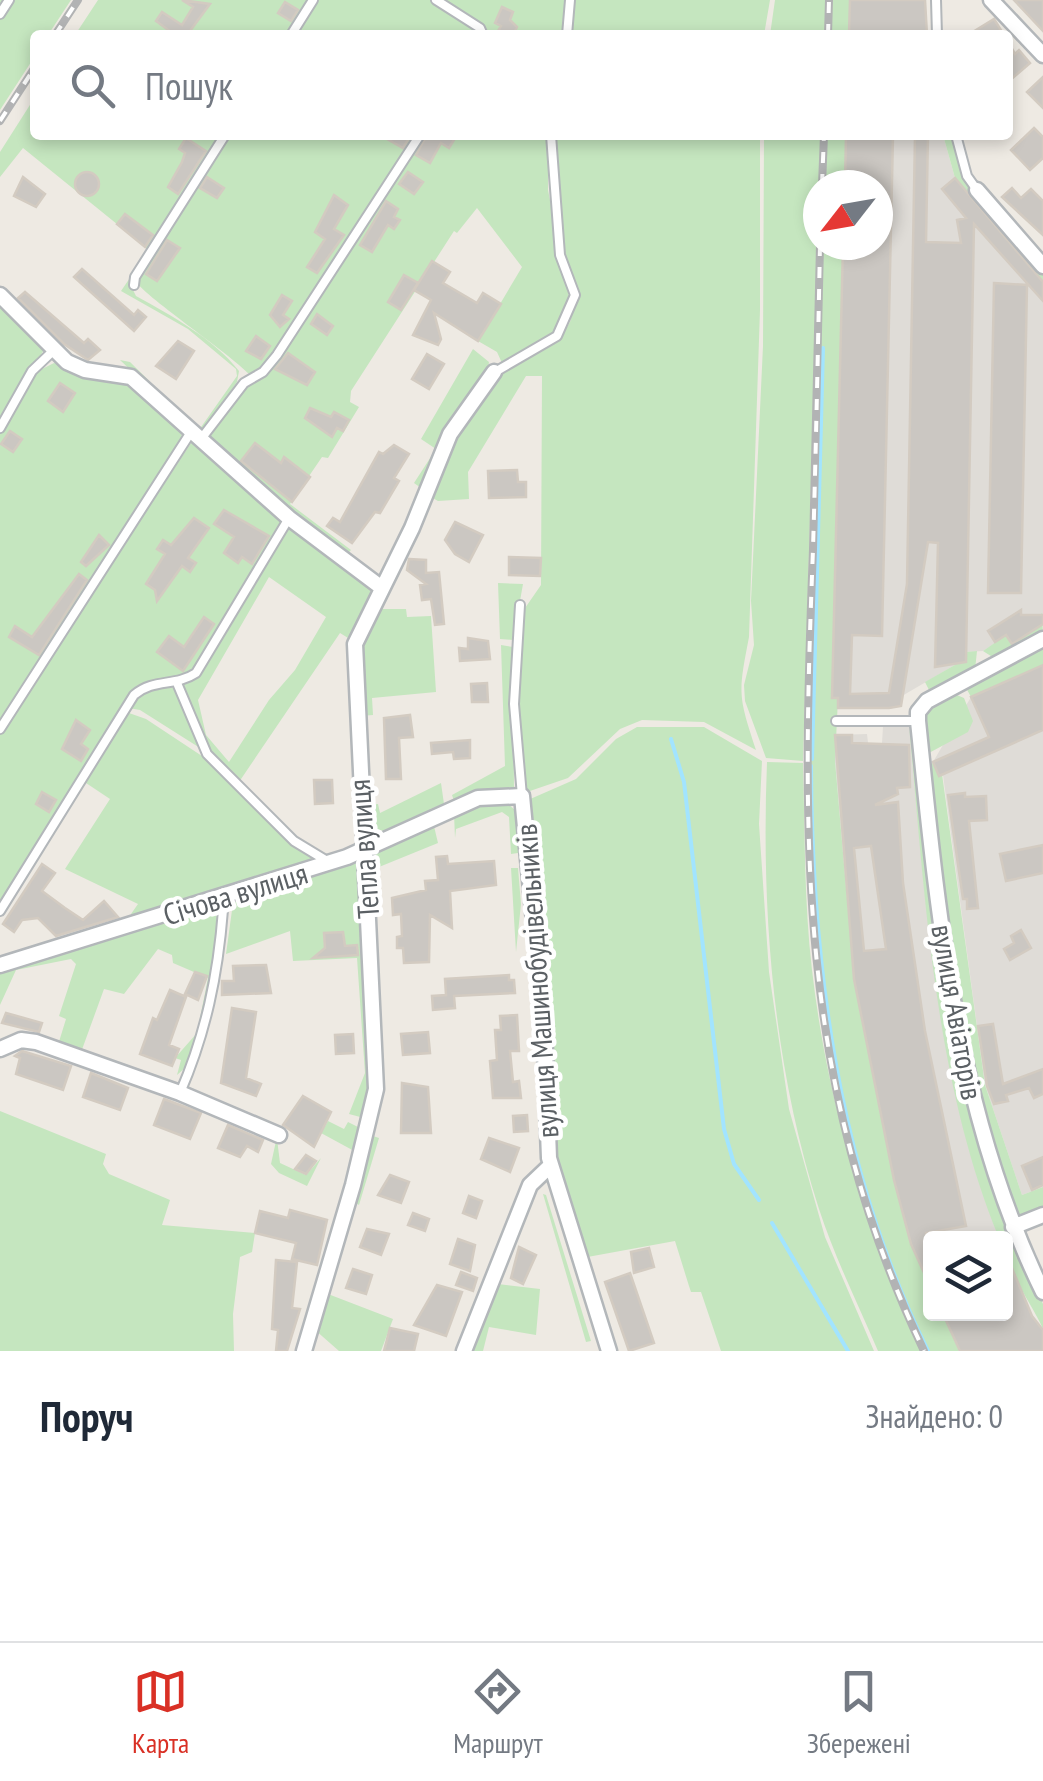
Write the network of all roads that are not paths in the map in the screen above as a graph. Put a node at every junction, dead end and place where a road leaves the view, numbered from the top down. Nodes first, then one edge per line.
1 (9, 0) edge
2 (313, 0) edge
3 (436, 0) edge
4 (570, 0) edge
5 (936, 0) edge
6 (990, 0) edge
7 (0, 14) edge
8 (294, 30) edge
9 (481, 30) edge
10 (568, 30) edge
11 (937, 30) edge
12 (1043, 55) edge
13 (223, 140) edge
14 (417, 140) edge
15 (551, 140) edge
16 (957, 140) edge
17 (977, 190) joint
18 (1043, 266) edge
19 (134, 285) dead end
20 (0, 296) edge
21 (53, 351) junction
22 (494, 372) joint
23 (0, 428) edge
24 (196, 435) junction
25 (289, 518) junction
26 (382, 588) junction
27 (520, 604) dead end
28 (1043, 639) edge
29 (177, 683) junction
30 (836, 720) dead end
31 (918, 721) junction
32 (0, 729) edge
33 (522, 796) junction
34 (364, 850) junction
35 (331, 863) junction
36 (220, 900) junction
37 (0, 911) edge
38 (0, 966) edge
39 (0, 1049) edge
40 (180, 1093) junction
41 (278, 1136) dead end
42 (550, 1166) junction
43 (1043, 1216) edge
44 (1014, 1228) junction
45 (1043, 1292) edge
46 (304, 1351) edge
47 (464, 1351) edge
48 (608, 1351) edge

1 - 7 lane
2 - 8 lane
3 - 9 lane
4 - 10 lane
5 - 11 lane
6 - 12 street
13 - 19 lane
14 - 24 lane
15 - 22 lane
16 - 17 lane
17 - 18 street
20 - 21 street
21 - 23 lane
21 - 24 street
22 - 26 street, Тепла вулиця
24 - 25 street
24 - 32 lane
25 - 26 street
25 - 29 lane
26 - 34 street, Тепла вулиця
27 - 33 lane
28 - 31 street
29 - 35 lane
29 - 37 lane
30 - 31 lane
31 - 44 street, вулиця Авіаторів
33 - 34 street, Січова вулиця
33 - 42 street, вулиця Машинобудівельників
34 - 35 street, Січова вулиця
34 - 46 street, Тепла вулиця
35 - 36 street, Січова вулиця
36 - 38 street, Січова вулиця
36 - 40 lane
39 - 40 street
40 - 41 street
42 - 47 street, вулиця Машинобудівельників
42 - 48 street, вулиця Машинобудівельників
43 - 44 street
44 - 45 street, вулиця Авіаторів

